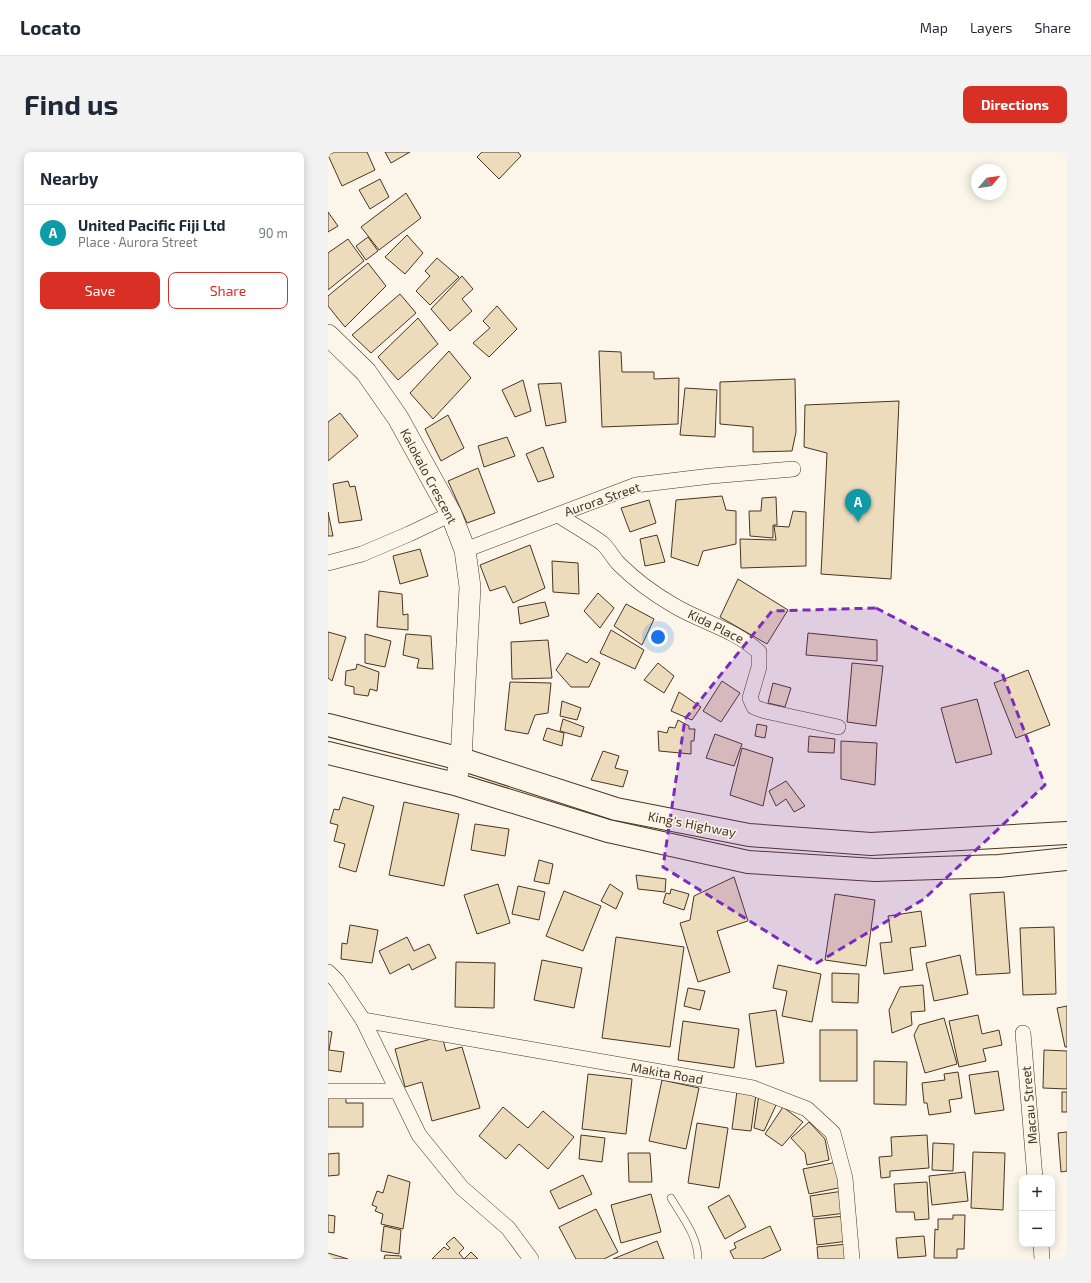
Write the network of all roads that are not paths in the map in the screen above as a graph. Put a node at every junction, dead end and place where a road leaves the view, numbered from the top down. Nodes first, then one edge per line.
1 (328, 335) edge
2 (793, 469) dead end
3 (451, 514) junction
4 (558, 515) junction
5 (465, 550) junction
6 (328, 564) edge
7 (328, 725) edge
8 (838, 727) dead end
9 (328, 753) edge
10 (461, 759) junction
11 (455, 784) junction
12 (1067, 833) edge
13 (1067, 859) edge
14 (328, 972) edge
15 (363, 1020) junction
16 (1023, 1033) dead end
17 (328, 1091) edge
18 (397, 1091) junction
19 (1035, 1175) edge
20 (671, 1198) dead end
21 (1041, 1247) edge
22 (531, 1259) edge
23 (698, 1259) edge
24 (852, 1259) edge
25 (1042, 1259) edge

1 - 3 street, Kalokalo Crescent
2 - 4 street, Aurora Street
3 - 5 street, Kalokalo Crescent
3 - 6 street
4 - 5 street, Aurora Street
4 - 8 street, Kida Place
5 - 10 street, Kalokalo Crescent
7 - 10 highway, King's Highway
9 - 11 highway, King's Highway
10 - 11 street, Kalokalo Crescent
10 - 12 highway, King's Highway
11 - 13 highway, King's Highway
14 - 15 street
15 - 18 street
15 - 24 street, Makita Road
16 - 19 street, Macau Street
17 - 18 street
18 - 22 street
20 - 23 lane
21 - 25 street

